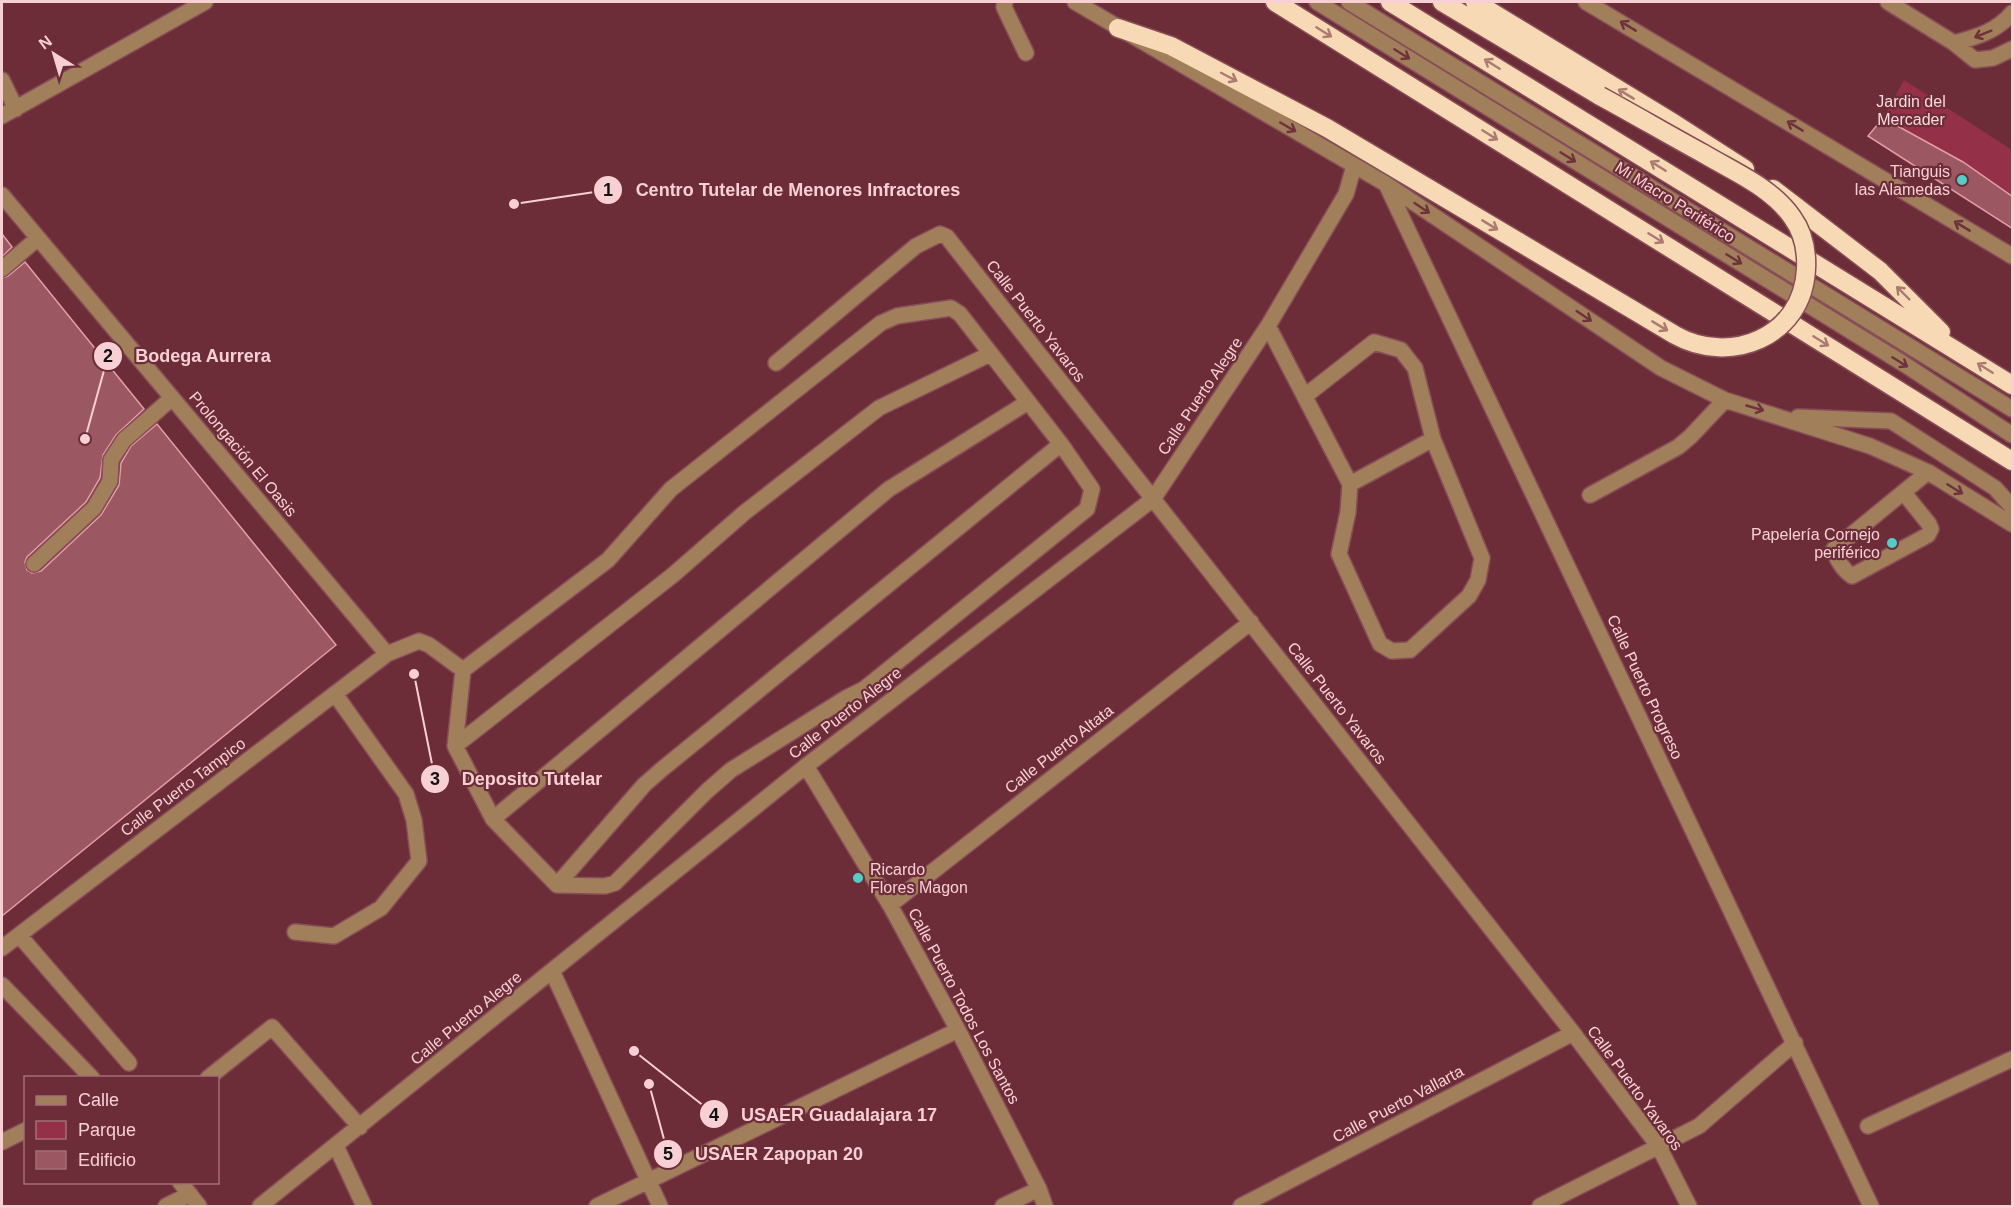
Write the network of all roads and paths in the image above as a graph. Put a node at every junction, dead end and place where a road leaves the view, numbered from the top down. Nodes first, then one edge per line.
1 (205, 2) edge
2 (1005, 2) edge
3 (1075, 2) edge
4 (1275, 2) edge
5 (1317, 2) edge
6 (1349, 2) edge
7 (1389, 2) edge
8 (1442, 2) edge
9 (1475, 2) edge
10 (1586, 2) edge
11 (1888, 2) edge
12 (181, 7) edge
13 (2013, 12) edge
14 (1118, 28) junction
15 (1954, 43) junction
16 (2013, 49) edge
17 (1026, 53) dead end
18 (2, 80) edge
19 (16, 109) junction
20 (2, 116) edge
21 (1354, 166) junction
22 (1386, 184) junction
23 (2, 195) edge
24 (38, 238) junction
25 (2011, 256) edge
26 (2, 269) edge
27 (1268, 326) junction
28 (1958, 351) junction
29 (990, 354) junction
30 (776, 363) dead end
31 (2013, 385) edge
32 (1305, 396) junction
33 (172, 398) junction
34 (1725, 399) junction
35 (1028, 402) junction
36 (2013, 409) edge
37 (1780, 416) junction
38 (2013, 435) edge
39 (1433, 439) junction
40 (1060, 444) junction
41 (2013, 461) edge
42 (1928, 472) junction
43 (1350, 484) junction
44 (1904, 494) junction
45 (1590, 495) dead end
46 (1153, 499) junction
47 (2013, 507) edge
48 (2013, 524) edge
49 (34, 564) dead end
50 (1251, 622) junction
51 (387, 654) junction
52 (463, 670) junction
53 (335, 694) junction
54 (455, 746) junction
55 (806, 766) junction
56 (493, 819) junction
57 (557, 885) junction
58 (890, 905) junction
59 (295, 932) dead end
60 (19, 934) junction
61 (2, 948) edge
62 (552, 971) junction
63 (2, 985) edge
64 (958, 1030) junction
65 (1573, 1033) junction
66 (1794, 1043) junction
67 (2013, 1059) edge
68 (129, 1063) dead end
69 (91, 1076) edge
70 (209, 1076) edge
71 (1868, 1126) dead end
72 (360, 1127) junction
73 (24, 1131) edge
74 (2, 1142) edge
75 (336, 1146) junction
76 (1659, 1147) junction
77 (649, 1181) junction
78 (185, 1188) edge
79 (1039, 1189) junction
80 (166, 1206) edge
81 (199, 1206) edge
82 (260, 1206) edge
83 (364, 1206) edge
84 (597, 1206) edge
85 (660, 1206) edge
86 (1003, 1206) edge
87 (1045, 1206) edge
88 (1241, 1206) edge
89 (1540, 1206) edge
90 (1689, 1206) edge
91 (1871, 1206) edge

1 - 12 street
2 - 17 street
3 - 14 street
4 -> 41 highway
5 -> 38 street, Mi Macro Periférico
6 - 36 street, Mi Macro Periférico
28 -> 7 highway
14 -> 8 highway, bridge
28 -> 9 highway
25 -> 10 street
11 - 15 street
12 - 19 street
13 -> 15 street
14 -> 21 street
15 - 16 street
18 - 19 street
19 - 20 street
21 - 22 street
21 - 27 street, Calle Puerto Alegre
22 -> 34 street
22 - 66 street, Calle Puerto Progreso
23 - 24 street, Prolongación El Oasis
24 - 26 street
24 - 33 street, Prolongación El Oasis
27 - 32 street
27 - 46 street, Calle Puerto Alegre
31 -> 28 highway
29 - 35 street
29 - 52 street
29 - 54 street
30 - 46 street, Calle Puerto Yavaros
32 - 39 street
32 - 43 street
33 - 49 street
33 - 51 street, Prolongación El Oasis
34 -> 37 street
34 - 45 street
35 - 40 street
35 - 56 street
37 - 42 street
37 - 47 street
39 - 43 street
39 - 43 street
40 - 57 street
40 - 57 street
42 - 44 street
42 -> 48 street
44 - 44 street
46 - 50 street, Calle Puerto Yavaros
46 - 55 street, Calle Puerto Alegre
50 - 58 street, Calle Puerto Altata
50 - 65 street, Calle Puerto Yavaros
51 - 52 street, Calle Puerto Tampico
51 - 53 street, Calle Puerto Tampico
52 - 54 street
53 - 59 street
53 - 60 street, Calle Puerto Tampico
54 - 56 street
55 - 58 street, Calle Puerto Todos Los Santos
55 - 62 street, Calle Puerto Alegre
56 - 57 street
58 - 64 street, Calle Puerto Todos Los Santos
60 - 61 street, Calle Puerto Tampico
60 - 68 street
62 - 72 street, Calle Puerto Alegre
62 - 77 street
63 - 69 street
64 - 77 street
64 - 79 street, Calle Puerto Todos Los Santos
65 - 76 street, Calle Puerto Yavaros
65 - 88 street, Calle Puerto Vallarta
66 - 76 street
66 - 91 street, Calle Puerto Progreso
67 - 71 street
70 - 72 street
72 - 75 street, Calle Puerto Alegre
73 - 74 street
75 - 82 street, Calle Puerto Alegre
75 - 83 street
76 - 89 street
76 - 90 street, Calle Puerto Yavaros
77 - 84 street
77 - 85 street
78 - 80 street
78 - 81 street
79 - 86 street
79 - 87 street, Calle Puerto Todos Los Santos

